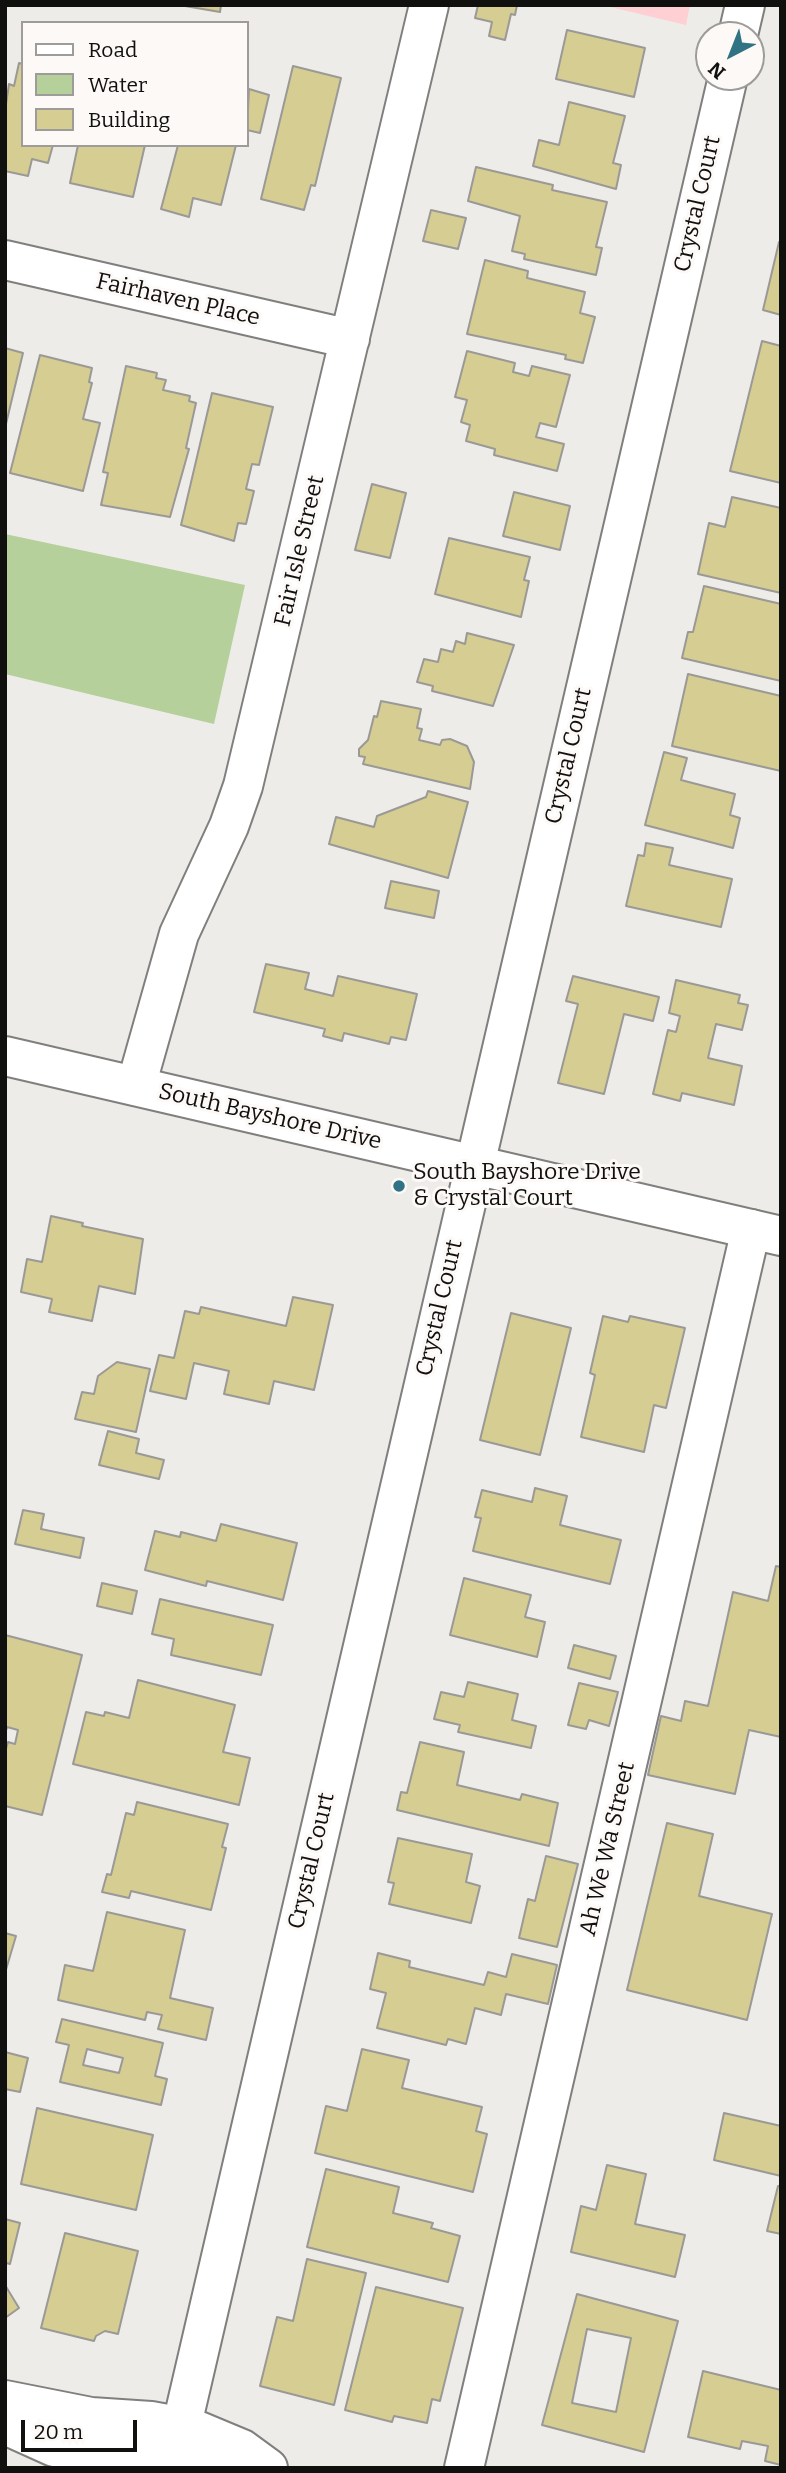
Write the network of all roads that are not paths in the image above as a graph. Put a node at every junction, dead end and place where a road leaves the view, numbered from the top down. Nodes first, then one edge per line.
1 (429, 5) edge
2 (725, 91) edge
3 (5, 260) edge
4 (350, 340) junction
5 (5, 1056) edge
6 (136, 1086) junction
7 (473, 1164) junction
8 (766, 1233) edge
9 (5, 2400) edge
10 (5, 2425) edge
11 (177, 2443) junction
12 (87, 2445) edge
13 (223, 2468) edge
14 (268, 2468) edge
15 (464, 2468) edge

1 - 4 street, Fair Isle Street
2 - 7 street, Crystal Court
3 - 4 street, Fairhaven Place
4 - 6 street, Fair Isle Street
5 - 6 street, South Bayshore Drive
6 - 7 street, South Bayshore Drive
7 - 8 street, South Bayshore Drive
7 - 11 street, Crystal Court
8 - 15 street, Ah We Wa Street
9 - 12 street
10 - 12 street
11 - 12 street
11 - 13 street
11 - 14 street

